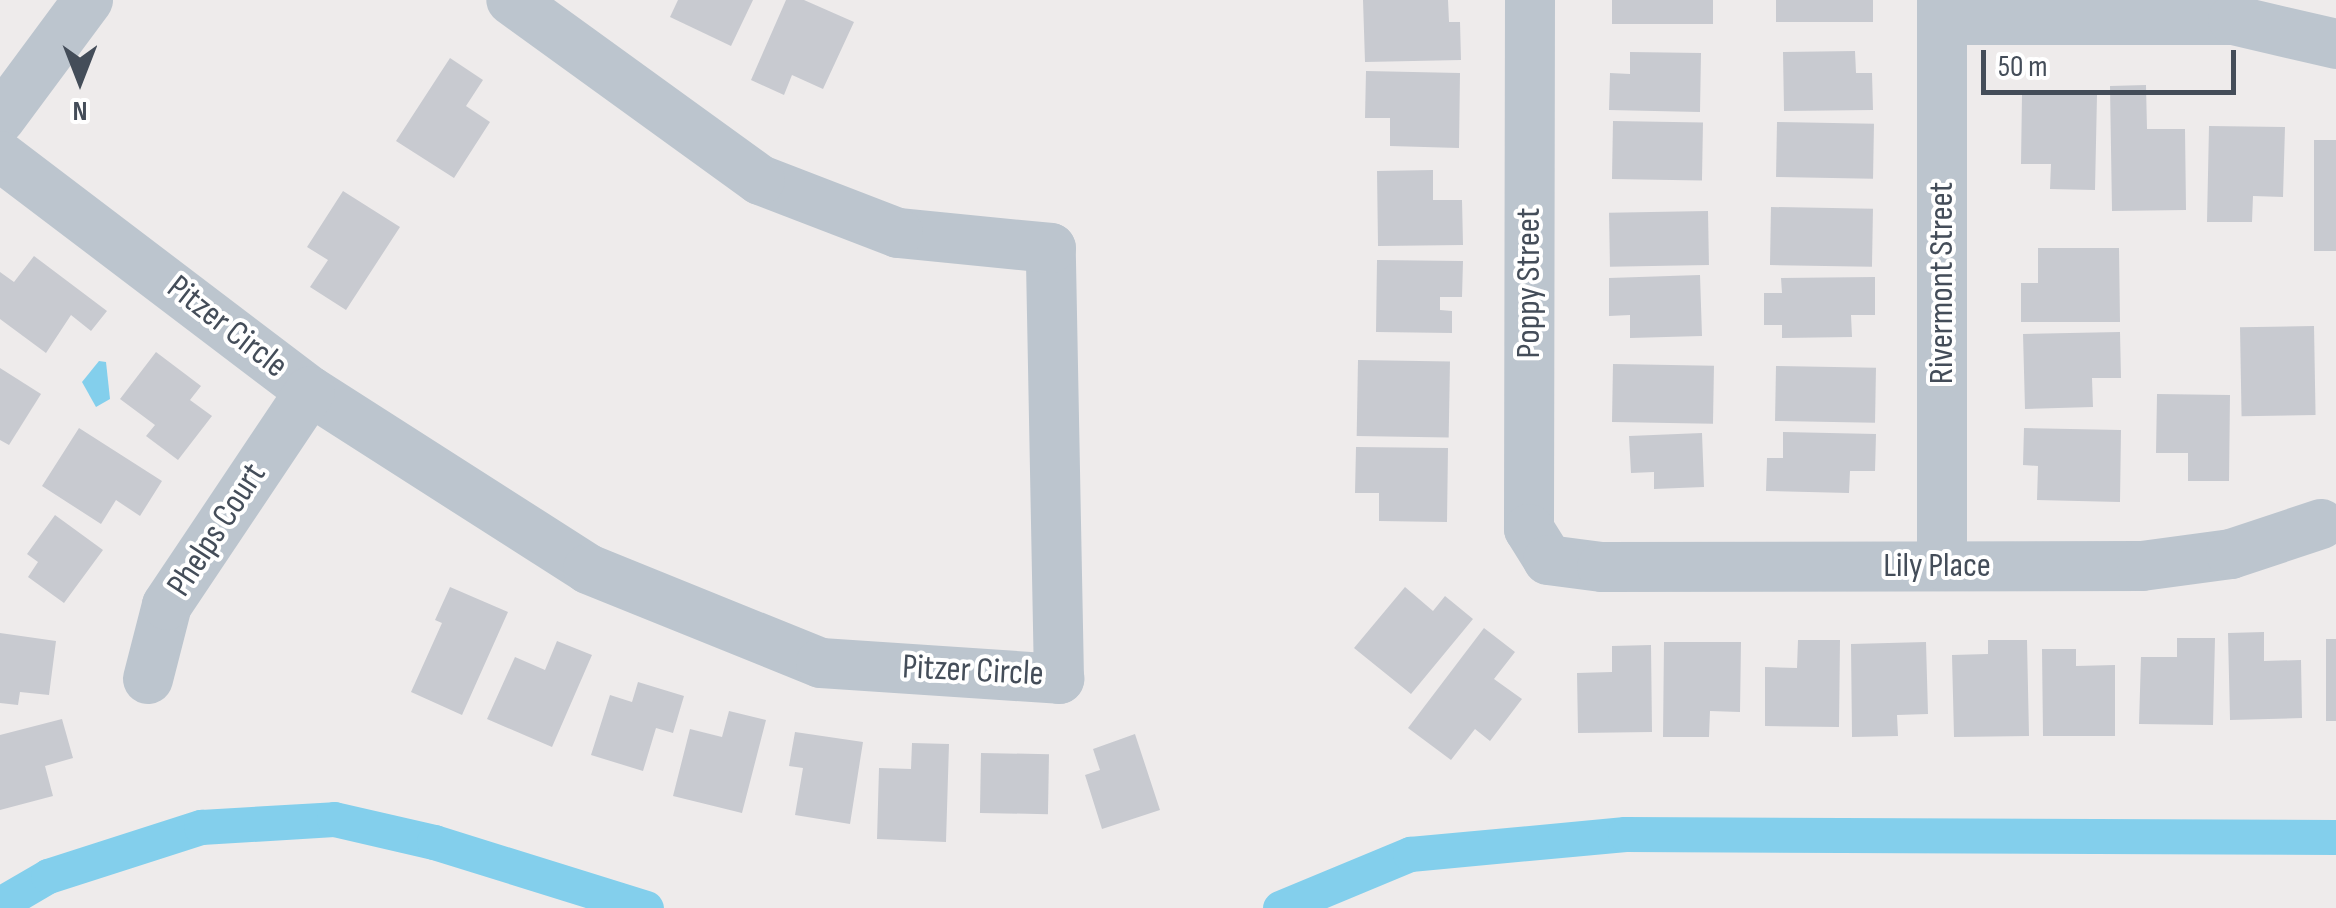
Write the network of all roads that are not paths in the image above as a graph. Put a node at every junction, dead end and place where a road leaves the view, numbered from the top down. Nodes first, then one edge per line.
1 (88, 0) edge
2 (511, 0) edge
3 (1530, 0) edge
4 (1942, 10) edge
5 (2329, 41) edge
6 (0, 119) edge
7 (0, 156) edge
8 (310, 391) junction
9 (2321, 524) dead end
10 (1548, 560) joint
11 (1942, 565) junction
12 (148, 679) dead end

1 - 6 street
2 - 8 street, Pitzer Circle
3 - 10 street, Poppy Street
4 - 5 street
4 - 11 street, Rivermont Street
7 - 8 street, Pitzer Circle
8 - 12 street, Phelps Court
9 - 11 street, Lily Place
10 - 11 street, Lily Place

